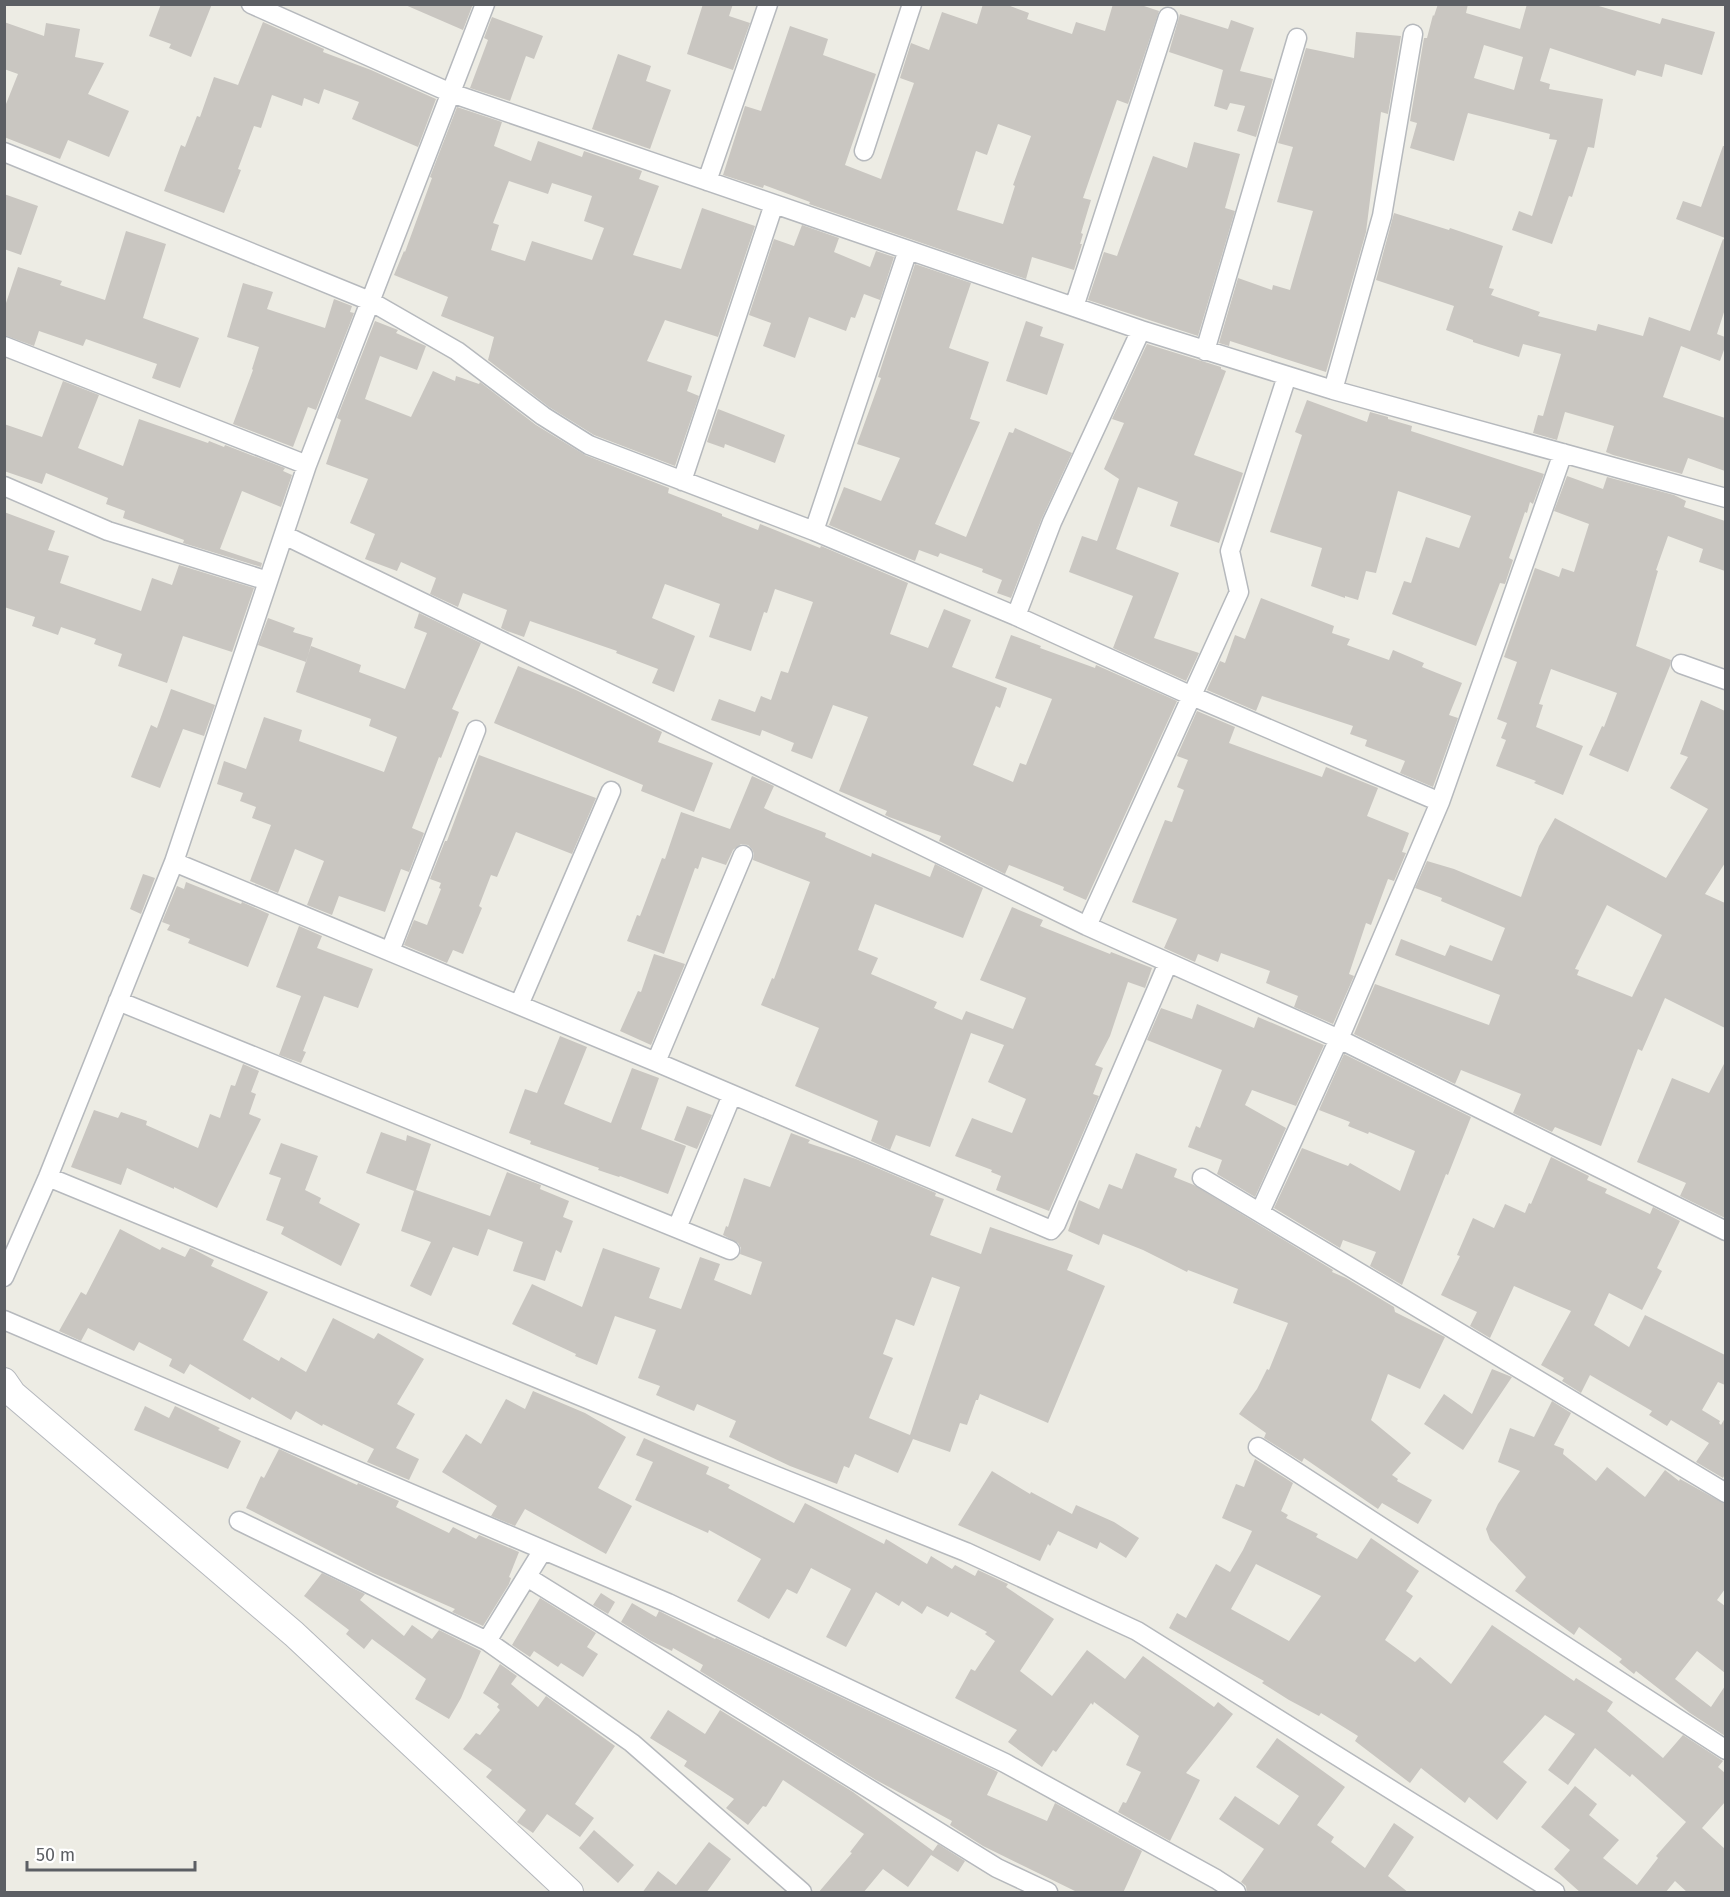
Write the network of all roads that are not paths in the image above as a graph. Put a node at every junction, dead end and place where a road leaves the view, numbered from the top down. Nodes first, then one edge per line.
1 (251, 4) edge
2 (485, 4) edge
3 (768, 4) edge
4 (912, 4) edge
5 (1168, 17) dead end
6 (1413, 34) dead end
7 (1297, 38) dead end
8 (451, 93) junction
9 (864, 151) dead end
10 (4, 152) edge
11 (707, 181) junction
12 (774, 204) junction
13 (908, 250) junction
14 (370, 301) junction
15 (1074, 307) junction
16 (1141, 330) junction
17 (4, 346) edge
18 (1205, 351) junction
19 (1287, 376) junction
20 (1333, 390) junction
21 (1563, 453) junction
22 (307, 465) junction
23 (682, 481) junction
24 (4, 486) edge
25 (1725, 498) edge
26 (814, 531) junction
27 (284, 535) junction
28 (268, 581) junction
29 (1016, 616) junction
30 (1681, 664) dead end
31 (1725, 680) edge
32 (1192, 696) junction
33 (476, 730) dead end
34 (611, 790) dead end
35 (1440, 802) junction
36 (743, 855) dead end
37 (174, 862) junction
38 (1087, 926) junction
39 (390, 951) junction
40 (1168, 963) junction
41 (118, 1001) junction
42 (519, 1005) junction
43 (1339, 1039) junction
44 (656, 1062) junction
45 (732, 1095) junction
46 (48, 1177) junction
47 (1202, 1178) dead end
48 (1260, 1212) junction
49 (677, 1228) junction
50 (1725, 1231) edge
51 (730, 1250) dead end
52 (4, 1277) edge
53 (4, 1320) edge
54 (4, 1381) edge
55 (1258, 1447) dead end
56 (1725, 1493) edge
57 (239, 1521) dead end
58 (543, 1550) junction
59 (527, 1577) junction
60 (487, 1641) junction
61 (1725, 1750) edge
62 (570, 1893) edge
63 (802, 1893) edge
64 (1048, 1893) edge
65 (1236, 1893) edge
66 (1555, 1893) edge

1 - 8 street
2 - 8 street
3 - 11 street
4 - 9 street
5 - 15 street
6 - 20 street
7 - 18 street
8 - 11 street
8 - 14 street
10 - 14 street
11 - 12 street
12 - 13 street
12 - 23 street
13 - 15 street
13 - 26 street
14 - 22 street
14 - 23 street
15 - 16 street
16 - 18 street
16 - 29 street
17 - 22 street
18 - 19 street
19 - 20 street
19 - 32 street
20 - 21 street
21 - 25 street
21 - 35 street
22 - 27 street
23 - 26 street
24 - 28 street
26 - 29 street
27 - 28 street
27 - 38 street
28 - 37 street
29 - 32 street
30 - 31 street
32 - 35 street
32 - 38 street
33 - 39 street
34 - 42 street
35 - 43 street
36 - 44 street
37 - 39 street
37 - 41 street
38 - 40 street
39 - 42 street
40 - 43 street
40 - 45 street
41 - 46 street
41 - 49 street
42 - 44 street
43 - 48 street
43 - 50 street
44 - 45 street
45 - 49 street
46 - 52 street
46 - 66 street
47 - 48 street
48 - 56 street
49 - 51 street
53 - 58 street
54 - 62 street
55 - 61 street
57 - 60 street
58 - 59 street
58 - 65 street
59 - 60 street
59 - 64 street
60 - 63 street

